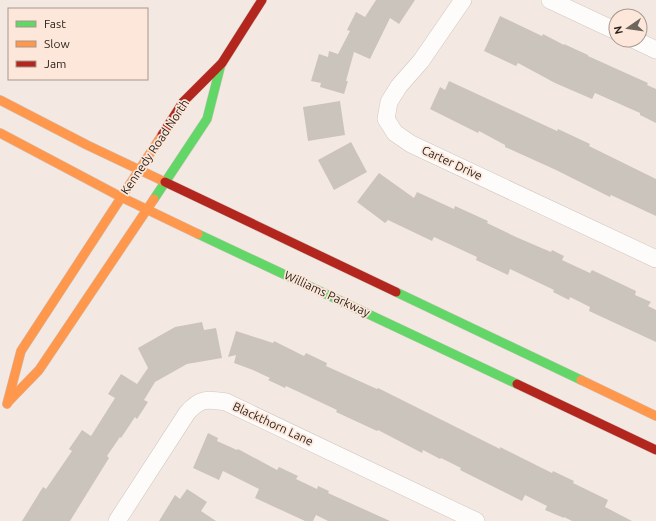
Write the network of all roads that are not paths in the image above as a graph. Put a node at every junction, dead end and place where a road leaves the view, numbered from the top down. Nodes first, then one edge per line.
1 (262, 0) edge
2 (463, 0) edge
3 (550, 0) edge
4 (608, 27) edge
5 (222, 63) junction
6 (0, 100) edge
7 (0, 133) edge
8 (139, 170) junction
9 (165, 182) junction
10 (121, 197) junction
11 (147, 208) junction
12 (656, 259) edge
13 (7, 404) junction
14 (0, 414) edge
15 (656, 416) edge
16 (656, 450) edge
17 (117, 521) edge
18 (476, 521) edge

1 - 5 main road
2 - 12 street, Carter Drive
3 - 4 street
5 - 8 main road, Kennedy Road North
5 - 9 main road, Kennedy Road North
6 - 8 main road
7 - 10 main road, Williams Parkway
8 - 9 main road
8 - 10 main road, Kennedy Road North
9 - 11 main road, Kennedy Road North
9 - 15 main road
10 - 11 main road, Williams Parkway
10 - 13 main road, Kennedy Road North
11 - 13 main road, Kennedy Road North
11 - 16 main road, Williams Parkway
13 - 14 main road, Kennedy Road North
17 - 18 street, Blackthorn Lane

